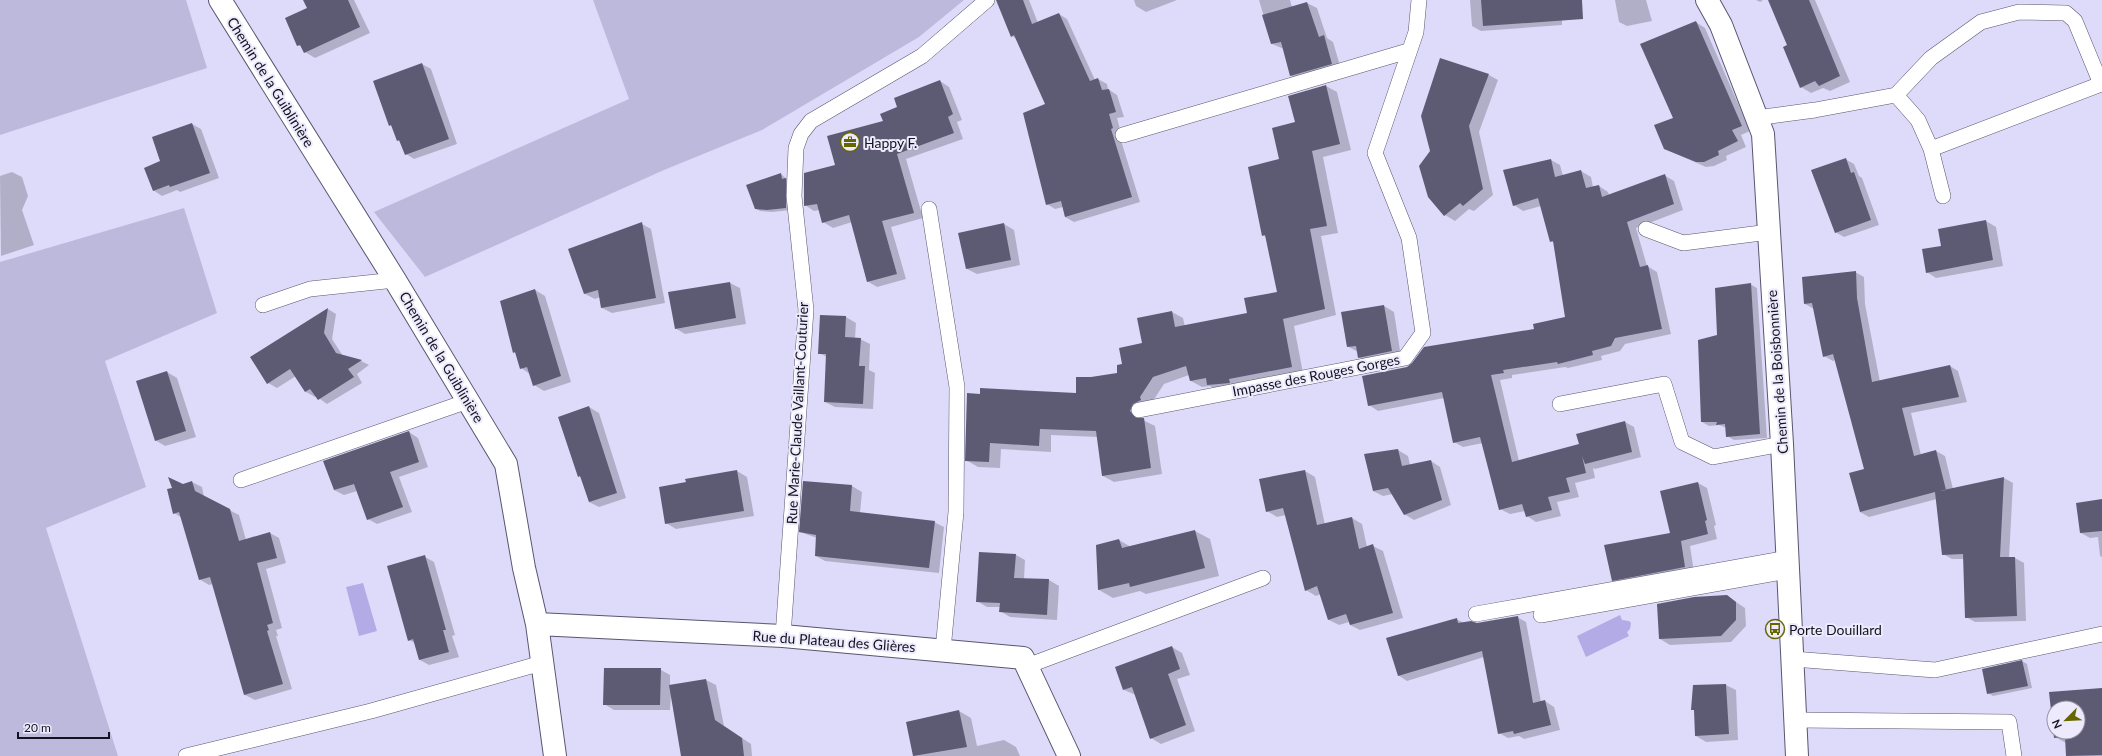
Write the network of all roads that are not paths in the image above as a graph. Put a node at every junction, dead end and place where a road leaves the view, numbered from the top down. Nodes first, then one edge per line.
1 (220, 0) edge
2 (987, 0) edge
3 (1419, 0) edge
4 (1707, 0) edge
5 (1408, 51) junction
6 (2102, 86) edge
7 (1896, 95) junction
8 (1756, 118) junction
9 (1123, 135) dead end
10 (1931, 149) junction
11 (1943, 196) dead end
12 (929, 209) dead end
13 (1646, 229) dead end
14 (1769, 232) junction
15 (395, 280) junction
16 (263, 305) dead end
17 (468, 401) junction
18 (1560, 404) dead end
19 (1139, 410) dead end
20 (1782, 444) junction
21 (241, 480) dead end
22 (1788, 564) junction
23 (1263, 578) dead end
24 (1476, 614) dead end
25 (1541, 615) dead end
26 (537, 624) junction
27 (2102, 634) edge
28 (784, 636) junction
29 (943, 650) junction
30 (1793, 659) junction
31 (542, 663) junction
32 (1027, 666) junction
33 (1796, 720) junction
34 (186, 756) edge
35 (555, 756) edge
36 (1069, 756) edge
37 (1796, 756) edge
38 (2014, 756) edge

1 - 15 street, Chemin de la Guiblinière
2 - 28 lane, Rue Marie-Claude Vaillant-Couturier
3 - 5 lane, Impasse des Rouges Gorges
4 - 8 street, Chemin de la Boisbonnière
5 - 9 lane
5 - 19 lane, Impasse des Rouges Gorges
6 - 7 lane
6 - 10 lane
7 - 8 lane
7 - 10 lane
8 - 14 street, Chemin de la Boisbonnière
10 - 11 lane
12 - 29 lane
13 - 14 lane
14 - 20 street, Chemin de la Boisbonnière
15 - 16 lane
15 - 17 street, Chemin de la Guiblinière
17 - 21 lane
17 - 26 street, Chemin de la Guiblinière
18 - 20 lane
20 - 22 street, Chemin de la Boisbonnière
22 - 24 lane
22 - 25 lane
22 - 30 street, Chemin de la Boisbonnière
23 - 32 lane
26 - 28 street, Rue du Plateau des Glières
26 - 31 street, Chemin de la Guiblinière
27 - 30 lane
28 - 29 street, Rue du Plateau des Glières
29 - 32 street, Rue du Plateau des Glières
30 - 33 street, Chemin de la Boisbonnière
31 - 34 lane
31 - 35 street, Chemin de la Guiblinière
32 - 36 street
33 - 37 street, Chemin de la Boisbonnière
33 - 38 lane

